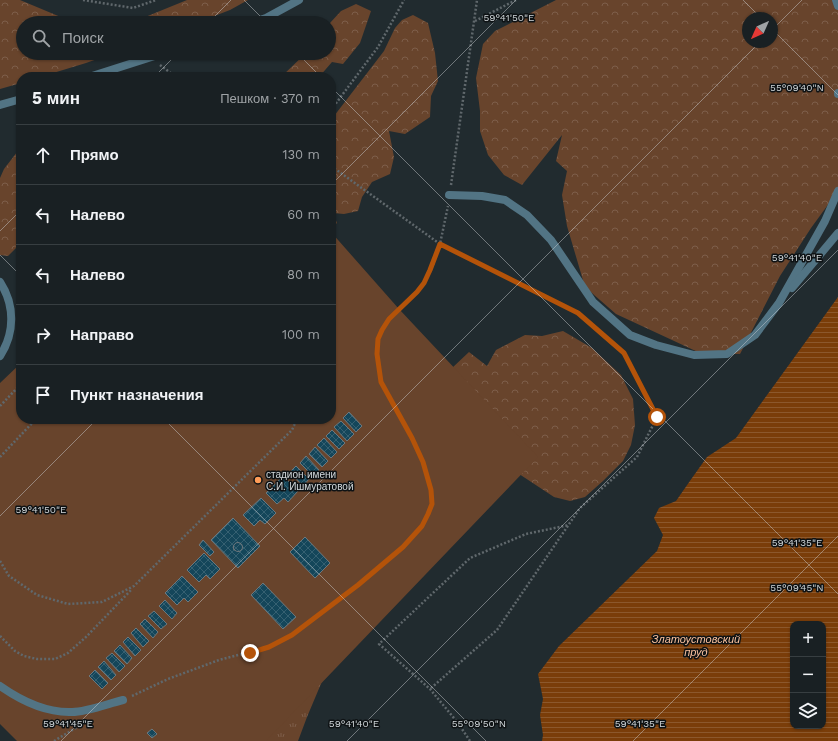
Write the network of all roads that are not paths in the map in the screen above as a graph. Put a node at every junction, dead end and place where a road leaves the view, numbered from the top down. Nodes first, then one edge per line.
1 (299, 0) edge
2 (836, 0) edge
3 (838, 6) edge
4 (270, 16) edge
5 (143, 60) edge
6 (105, 72) edge
7 (16, 100) edge
8 (0, 105) edge
9 (838, 192) edge
10 (449, 195) road end
11 (838, 233) edge
12 (0, 282) edge
13 (779, 303) junction
14 (0, 356) edge
15 (0, 686) edge
16 (123, 700) road end

1 - 4 street
2 - 3 street
5 - 6 street
7 - 8 street
9 - 13 street
10 - 13 street
11 - 13 street
12 - 14 street
15 - 16 street

